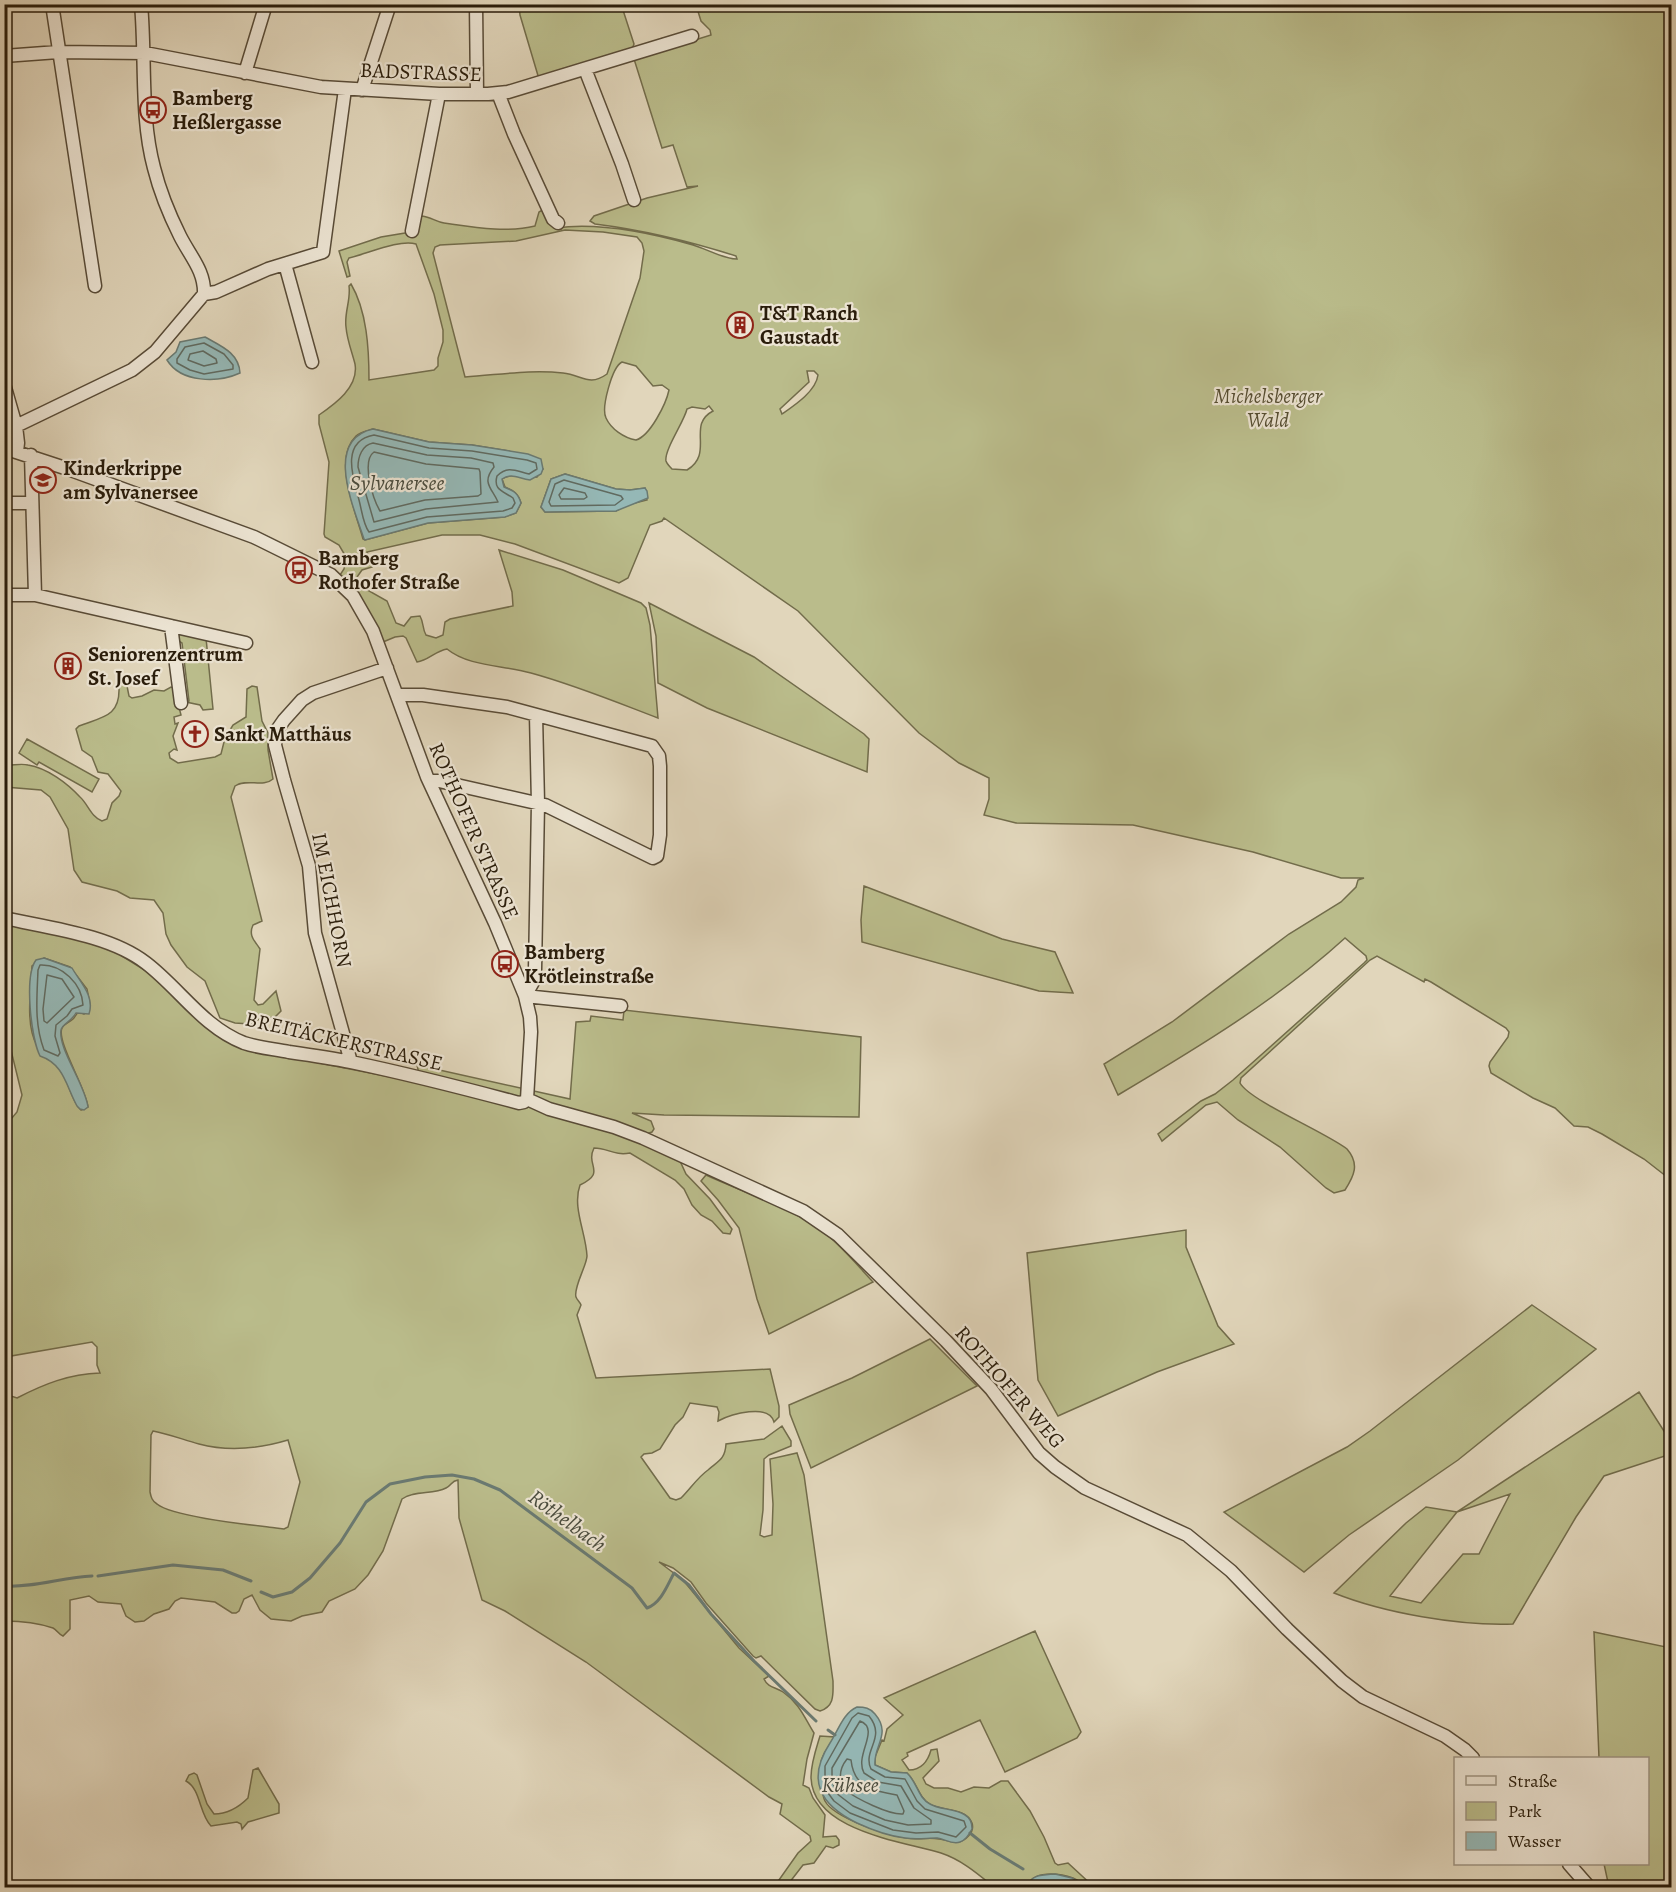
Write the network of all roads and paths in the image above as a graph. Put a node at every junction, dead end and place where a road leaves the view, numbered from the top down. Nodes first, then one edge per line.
1 (52, 4) edge
2 (141, 4) edge
3 (266, 4) edge
4 (390, 4) edge
5 (476, 4) edge
6 (692, 36) dead end
7 (58, 52) junction
8 (145, 53) junction
9 (4, 56) edge
10 (585, 69) junction
11 (245, 73) junction
12 (345, 89) junction
13 (362, 90) junction
14 (498, 93) junction
15 (439, 94) junction
16 (477, 94) junction
17 (634, 200) dead end
18 (558, 223) dead end
19 (412, 231) dead end
20 (285, 264) junction
21 (95, 286) dead end
22 (204, 294) junction
23 (312, 362) dead end
24 (4, 384) edge
25 (16, 426) junction
26 (11, 449) edge
27 (31, 455) junction
28 (4, 503) edge
29 (32, 503) junction
30 (4, 595) edge
31 (35, 595) junction
32 (171, 626) junction
33 (246, 643) dead end
34 (387, 668) junction
35 (397, 695) junction
36 (181, 703) dead end
37 (536, 715) junction
38 (429, 781) junction
39 (538, 803) junction
40 (4, 918) edge
41 (525, 996) junction
42 (621, 1006) dead end
43 (351, 1062) junction
44 (527, 1099) junction
45 (1472, 1757) edge
46 (1571, 1865) edge
47 (1590, 1887) edge

1 - 7 street
2 - 8 street
3 - 11 street
4 - 13 street
5 - 16 street
6 - 10 street, BADSTRASSE
7 - 8 street, BADSTRASSE
7 - 9 street, BADSTRASSE
7 - 21 street
8 - 11 street, BADSTRASSE
8 - 22 street
10 - 14 street, BADSTRASSE
10 - 17 street
11 - 12 street, BADSTRASSE
12 - 13 street, BADSTRASSE
12 - 20 street
13 - 15 street, BADSTRASSE
14 - 16 street, BADSTRASSE
14 - 18 street
15 - 16 street, BADSTRASSE
15 - 19 street
20 - 22 street
20 - 23 street
22 - 25 street
24 - 25 street
25 - 26 street
26 - 27 street, ROTHOFER STRASSE
27 - 29 street
27 - 34 street, ROTHOFER STRASSE
28 - 29 street
29 - 31 street
30 - 31 street
31 - 32 street
32 - 33 street
32 - 36 street
34 - 35 street, ROTHOFER STRASSE
34 - 43 street, IM EICHHORN
35 - 37 street
35 - 38 street, ROTHOFER STRASSE
37 - 39 street
37 - 39 street
38 - 39 street
38 - 41 street, ROTHOFER STRASSE
39 - 41 street
40 - 43 street, BREITÄCKERSTRASSE
41 - 42 street
41 - 44 street, ROTHOFER STRASSE
43 - 44 street, BREITÄCKERSTRASSE
44 - 45 street, ROTHOFER WEG
46 - 47 street

